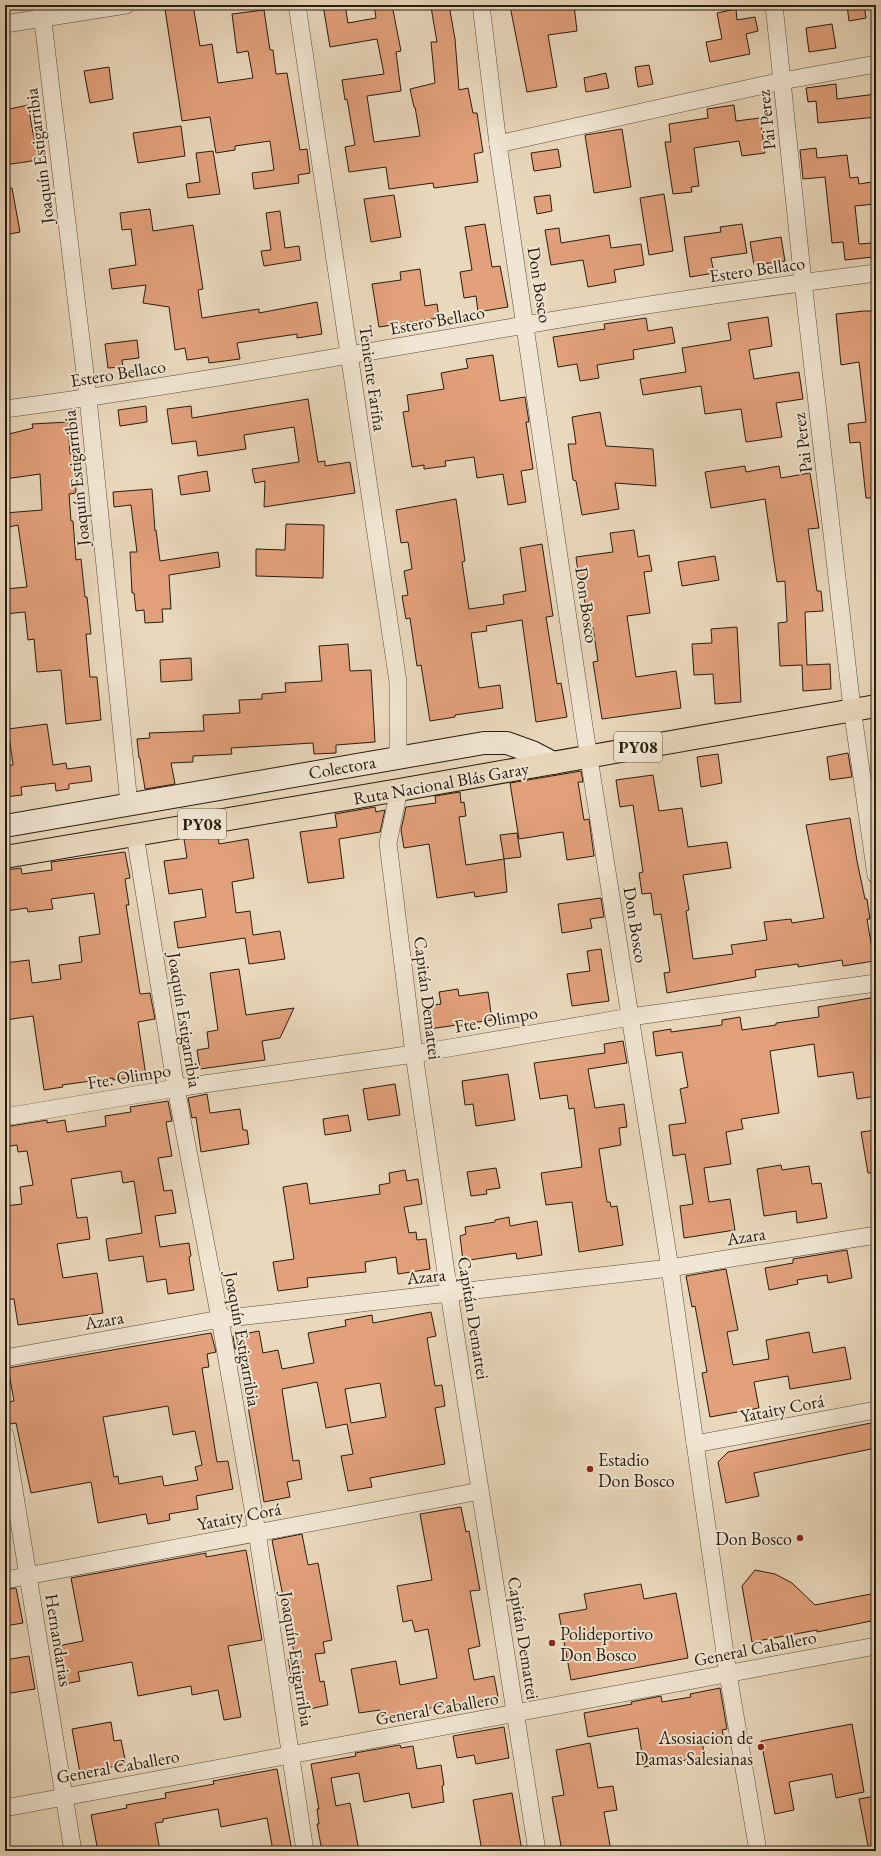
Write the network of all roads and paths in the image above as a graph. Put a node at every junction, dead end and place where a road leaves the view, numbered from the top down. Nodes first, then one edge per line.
1 (126, 5) edge
2 (297, 5) edge
3 (481, 5) edge
4 (774, 5) edge
5 (42, 12) edge
6 (5, 24) edge
7 (876, 64) edge
8 (782, 81) junction
9 (498, 144) junction
10 (876, 273) edge
11 (803, 282) junction
12 (526, 324) junction
13 (349, 356) junction
14 (88, 398) junction
15 (5, 409) edge
16 (876, 706) edge
17 (852, 708) junction
18 (589, 756) junction
19 (398, 758) junction
20 (553, 762) junction
21 (399, 790) junction
22 (129, 804) junction
23 (5, 826) edge
24 (135, 835) junction
25 (5, 857) edge
26 (876, 875) edge
27 (876, 983) edge
28 (630, 1017) junction
29 (414, 1054) junction
30 (176, 1088) junction
31 (5, 1117) edge
32 (876, 1235) edge
33 (670, 1268) junction
34 (449, 1293) junction
35 (220, 1319) junction
36 (5, 1358) edge
37 (876, 1410) edge
38 (5, 1435) edge
39 (695, 1444) junction
40 (480, 1490) junction
41 (257, 1532) junction
42 (28, 1576) junction
43 (5, 1580) edge
44 (876, 1646) edge
45 (728, 1674) junction
46 (515, 1714) junction
47 (291, 1754) junction
48 (64, 1796) junction
49 (5, 1808) edge
50 (73, 1851) edge
51 (305, 1851) edge
52 (537, 1851) edge
53 (758, 1851) edge

1 - 5 street
2 - 13 street, Teniente Fariña
3 - 9 street, Don Bosco
4 - 8 street, Pai Perez
5 - 6 street
5 - 14 street, Joaquín Estigarribia
7 - 8 street
8 - 9 street
8 - 11 street, Pai Perez
9 - 12 street, Don Bosco
10 - 11 street, Estero Bellaco
11 - 12 street, Estero Bellaco
11 - 17 street, Pai Perez
12 - 13 street, Estero Bellaco
12 - 18 street, Don Bosco
13 - 14 street, Estero Bellaco
13 - 19 street, Teniente Fariña
14 - 15 street, Estero Bellaco
14 - 22 street, Joaquín Estigarribia
16 - 17 highway, Ruta Nacional Blás Garay / PY08
17 - 18 highway, Ruta Nacional Blás Garay / PY08
17 - 26 street, Pai Perez
18 - 20 highway, Ruta Nacional Blás Garay / PY08
18 - 28 street, Don Bosco
19 - 20 main road, Colectora
19 - 22 main road, Colectora
20 - 21 highway, Ruta Nacional Blás Garay / PY08
21 - 24 highway, Ruta Nacional Blás Garay / PY08
21 - 29 street, Capitán Demattei
22 - 23 main road, Colectora
24 - 25 highway, Ruta Nacional Blás Garay / PY08
24 - 30 street, Joaquín Estigarribia
27 - 28 street, Fte. Olimpo
28 - 29 street, Fte. Olimpo
28 - 33 street, Don Bosco
29 - 30 street, Fte. Olimpo
29 - 34 street, Capitán Demattei
30 - 31 street, Fte. Olimpo
30 - 35 street, Joaquín Estigarribia
32 - 33 street, Azara
33 - 34 street, Azara
33 - 39 street, Don Bosco
34 - 35 street, Azara
34 - 40 street, Capitán Demattei
35 - 36 street, Azara
35 - 41 street, Joaquín Estigarribia
37 - 39 street, Yataity Corá
38 - 42 street, Hernandarias
39 - 45 street, Don Bosco
40 - 41 street, Yataity Corá
40 - 46 street, Capitán Demattei
41 - 42 street, Yataity Corá
41 - 47 street, Joaquín Estigarribia
42 - 43 street, Yataity Corá
42 - 48 street, Hernandarias
44 - 45 street, General Caballero
45 - 46 street, General Caballero
45 - 53 street, Don Bosco
46 - 47 street, General Caballero
46 - 52 street, Capitán Demattei
47 - 48 street, General Caballero
47 - 51 street, Joaquín Estigarribia
48 - 49 street, General Caballero
48 - 50 street, Hernandarias

